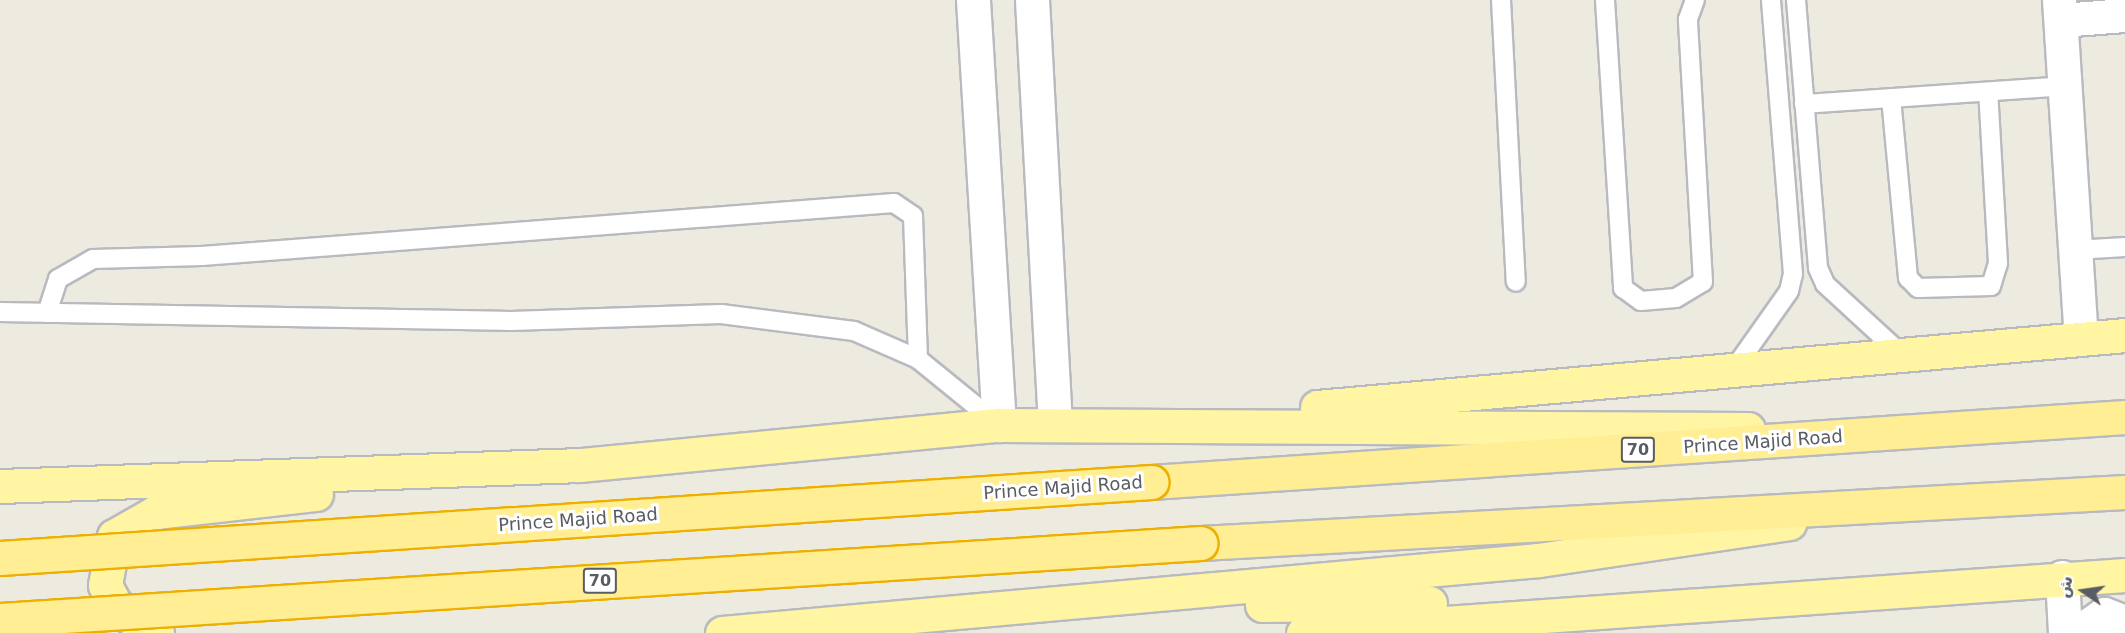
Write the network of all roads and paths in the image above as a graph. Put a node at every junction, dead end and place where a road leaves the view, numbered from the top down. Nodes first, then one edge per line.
1 (973, 0) edge
2 (1032, 0) edge
3 (1502, 0) edge
4 (1605, 0) edge
5 (1695, 0) edge
6 (1770, 0) edge
7 (1796, 0) edge
8 (2060, 10) edge
9 (2125, 15) edge
10 (2065, 86) junction
11 (1988, 92) junction
12 (1891, 98) junction
13 (1804, 104) junction
14 (2125, 247) edge
15 (2075, 250) junction
16 (1516, 282) dead end
17 (0, 312) edge
18 (47, 313) junction
19 (2125, 335) edge
20 (2081, 338) junction
21 (1901, 354) junction
22 (918, 359) junction
23 (1734, 369) junction
24 (2125, 417) edge
25 (1055, 424) junction
26 (1130, 424) junction
27 (999, 425) junction
28 (1933, 431) junction
29 (580, 465) junction
30 (0, 486) edge
31 (2125, 492) edge
32 (1946, 500) junction
33 (0, 558) edge
34 (2125, 575) edge
35 (2062, 578) junction
36 (1757, 599) junction
37 (1014, 608) junction
38 (0, 620) edge
39 (2125, 622) edge
40 (0, 629) edge
41 (9, 633) edge
42 (157, 633) edge
43 (722, 633) edge
44 (1303, 633) edge
45 (2066, 633) edge
46 (2077, 633) edge

1 - 27 street
2 - 25 street
3 - 16 lane
4 - 5 lane
6 - 7 lane
6 - 23 lane
7 - 13 lane
8 - 9 street
8 - 10 street
10 - 11 lane
10 - 15 street
11 - 12 lane
11 - 12 lane
12 - 13 lane
13 - 21 lane
14 - 15 lane
15 - 20 street
17 - 18 lane
18 - 22 lane
18 - 22 lane
19 - 20 main road
20 - 21 main road
21 - 23 main road
22 - 27 lane
23 - 26 main road
24 - 28 highway, Prince Majid Road / 70
25 - 26 main road
25 - 27 main road
26 - 28 main road
27 - 29 main road
28 - 33 highway, Prince Majid Road / 70, bridge
29 - 30 main road
29 - 42 main road
31 - 32 highway, 70
32 - 37 main road
32 - 38 highway, 70, bridge
34 - 35 main road
35 - 36 main road
35 - 45 street
36 - 37 main road
36 - 44 main road
37 - 43 main road
39 - 46 street
40 - 41 main road

